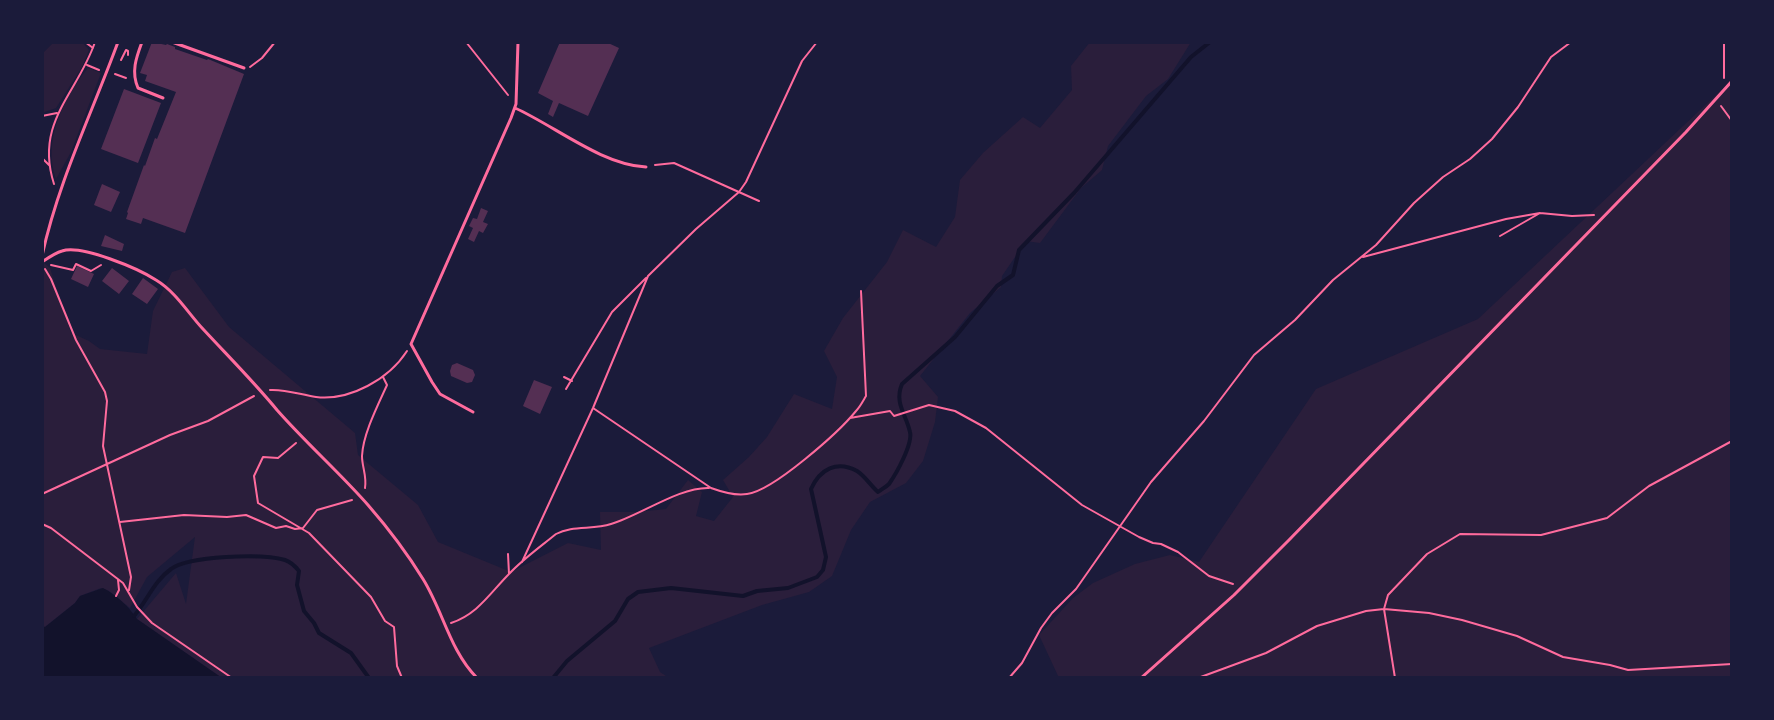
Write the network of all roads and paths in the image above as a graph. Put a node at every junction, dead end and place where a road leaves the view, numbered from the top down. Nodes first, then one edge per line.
1 (85, 42) edge
2 (95, 42) edge
3 (118, 42) edge
4 (142, 42) edge
5 (172, 42) edge
6 (275, 42) edge
7 (466, 42) edge
8 (518, 42) edge
9 (817, 42) edge
10 (1571, 42) edge
11 (1724, 42) edge
12 (93, 48) junction
13 (128, 60) dead end
14 (86, 65) junction
15 (244, 68) joint
16 (127, 69) dead end
17 (107, 73) junction
18 (1732, 81) edge
19 (1725, 89) junction
20 (163, 98) dead end
21 (1716, 100) junction
22 (515, 106) junction
23 (57, 113) junction
24 (42, 116) edge
25 (1732, 121) edge
26 (42, 158) edge
27 (50, 166) junction
28 (646, 167) joint
29 (739, 192) junction
30 (59, 195) junction
31 (759, 201) dead end
32 (1540, 213) junction
33 (1606, 214) junction
34 (1500, 236) dead end
35 (42, 256) edge
36 (1360, 258) junction
37 (42, 263) edge
38 (91, 271) dead end
39 (648, 276) junction
40 (861, 291) dead end
41 (401, 359) dead end
42 (383, 376) junction
43 (564, 377) dead end
44 (572, 381) junction
45 (566, 389) dead end
46 (262, 391) junction
47 (593, 408) junction
48 (473, 412) dead end
49 (850, 418) junction
50 (303, 437) junction
51 (1732, 441) edge
52 (106, 464) junction
53 (711, 488) junction
54 (42, 494) edge
55 (359, 496) junction
56 (120, 522) junction
57 (42, 524) edge
58 (1122, 526) junction
59 (303, 528) junction
60 (508, 554) dead end
61 (522, 562) junction
62 (509, 574) junction
63 (118, 580) junction
64 (1240, 588) junction
65 (129, 590) junction
66 (116, 596) dead end
67 (1384, 609) junction
68 (446, 625) junction
69 (1732, 664) edge
70 (232, 678) edge
71 (402, 678) edge
72 (477, 678) edge
73 (1009, 678) edge
74 (1141, 678) edge
75 (1198, 678) edge
76 (1395, 678) edge

1 - 12 path
2 - 12 path
3 - 17 lane
4 - 20 lane
5 - 15 lane
6 - 15 path
7 - 22 path
8 - 22 lane
9 - 29 path
10 - 36 path
11 - 19 path
12 - 14 path
13 - 16 path
14 - 17 path
14 - 23 path
17 - 30 lane
18 - 19 lane
19 - 21 lane
21 - 25 path
21 - 33 lane
22 - 28 lane
22 - 48 lane
23 - 24 path
23 - 27 path
26 - 27 path
27 - 30 path
28 - 29 path
29 - 31 path
29 - 39 path
30 - 35 lane
32 - 33 path
32 - 34 path
32 - 36 path
33 - 64 lane
36 - 58 path
37 - 38 path
37 - 46 lane
37 - 52 path
39 - 44 path
39 - 47 path
40 - 49 path
41 - 42 path
42 - 46 path
42 - 55 path
43 - 44 path
44 - 45 path
46 - 50 lane
46 - 52 path
47 - 53 path
47 - 61 path
49 - 53 path
49 - 58 path
50 - 55 lane
50 - 59 path
51 - 67 path
52 - 54 path
52 - 56 path
53 - 61 path
55 - 59 path
55 - 68 lane
56 - 59 path
56 - 65 path
57 - 63 path
58 - 64 path
58 - 73 path
59 - 71 path
60 - 62 path
61 - 62 path
62 - 68 path
63 - 65 path
63 - 66 path
64 - 74 lane
65 - 70 path
67 - 69 path
67 - 75 path
67 - 76 path
68 - 72 lane

